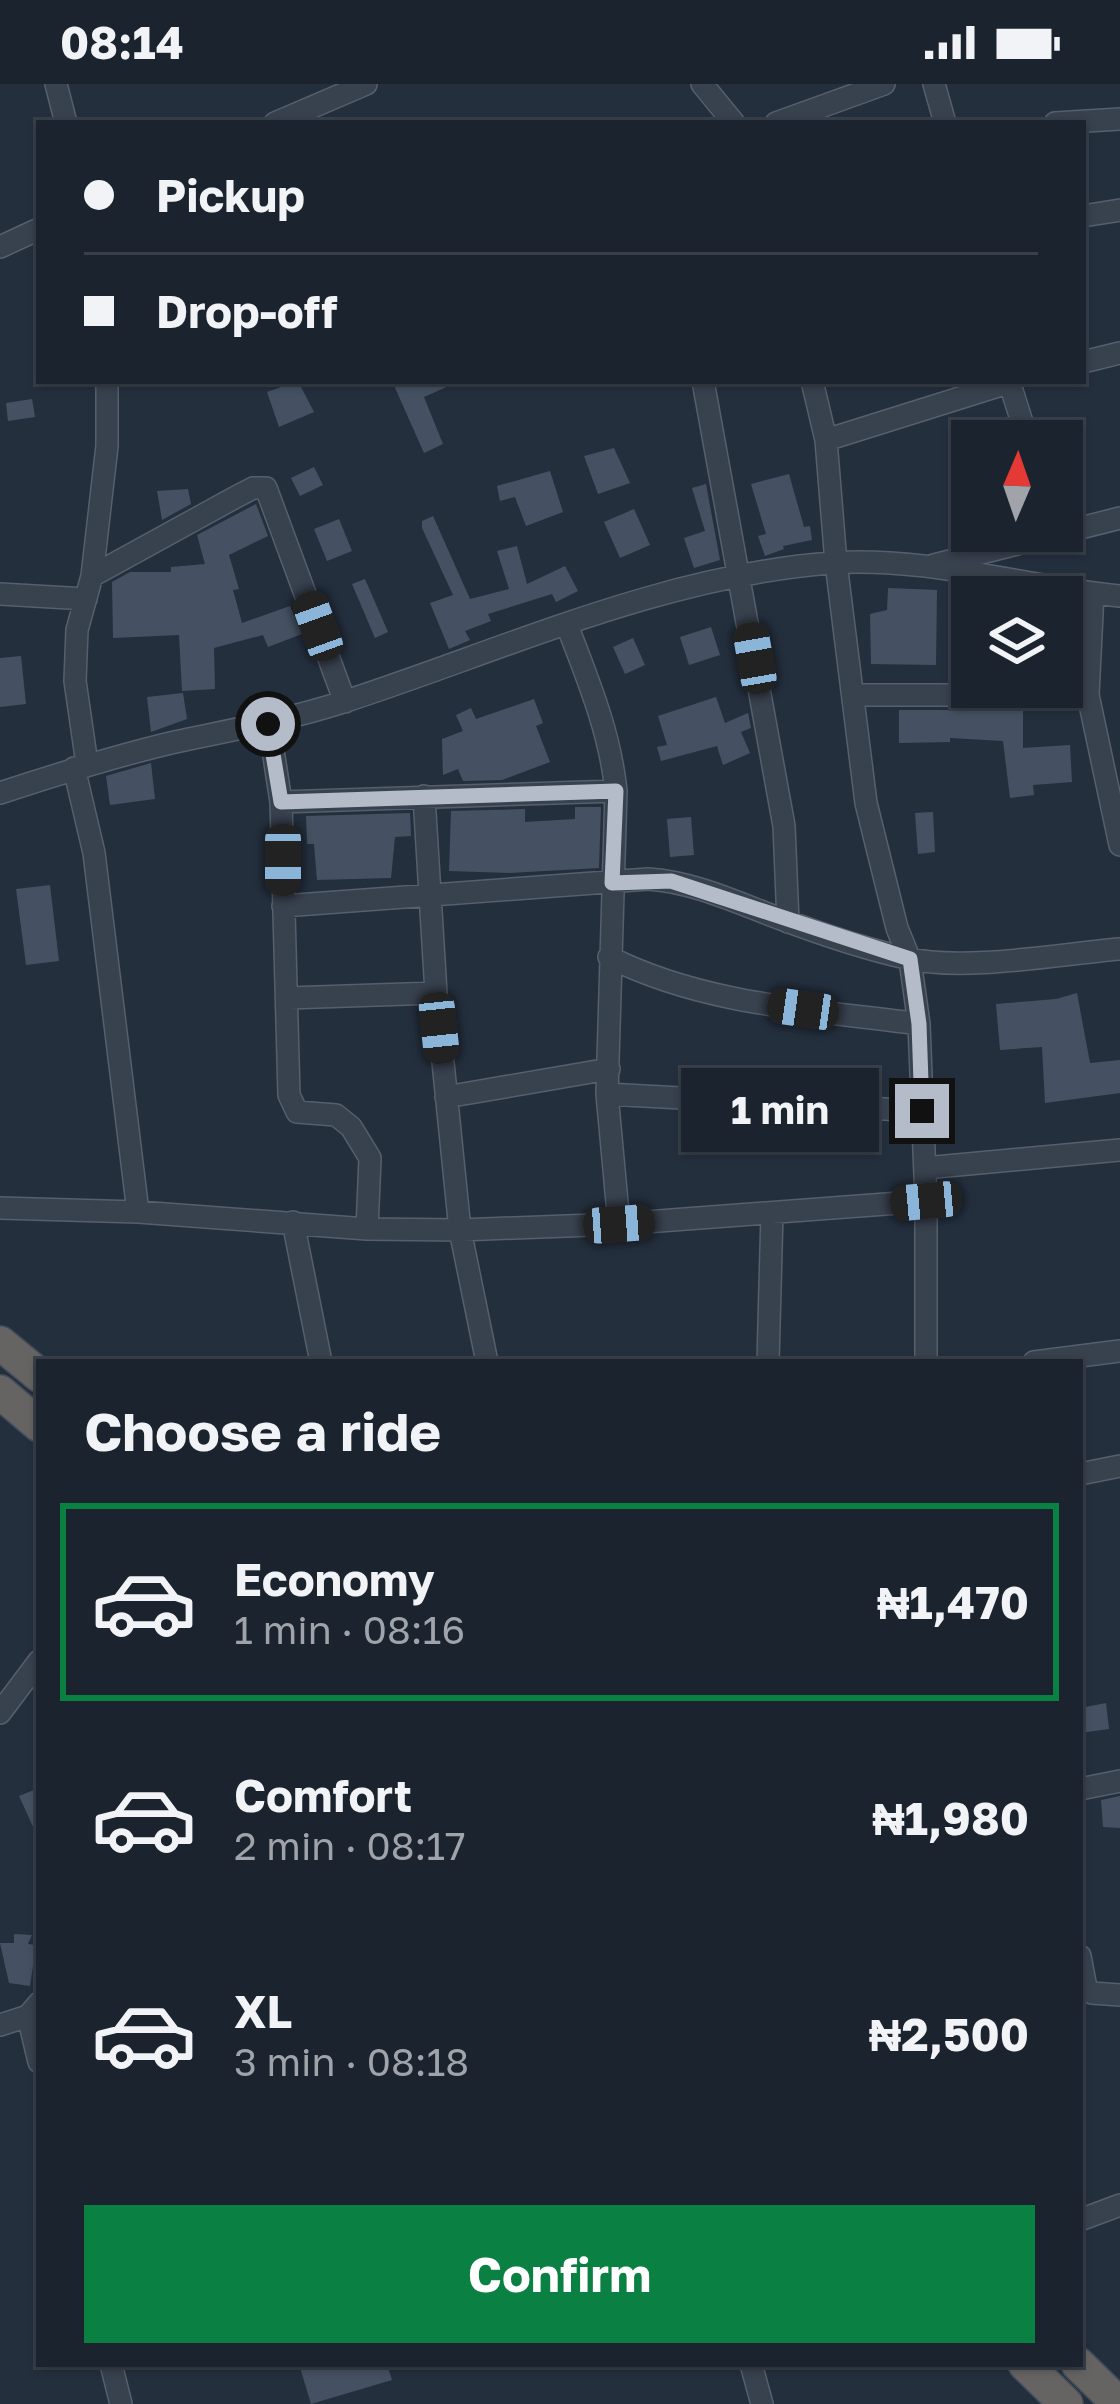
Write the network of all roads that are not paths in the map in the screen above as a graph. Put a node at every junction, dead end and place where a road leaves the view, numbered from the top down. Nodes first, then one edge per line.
1 (56, 84) edge
2 (366, 84) edge
3 (703, 84) edge
4 (884, 84) edge
5 (934, 84) edge
6 (852, 88) edge
7 (1120, 119) edge
8 (65, 120) edge
9 (282, 120) edge
10 (732, 120) edge
11 (783, 120) edge
12 (944, 120) edge
13 (1086, 121) edge
14 (1120, 210) edge
15 (1086, 216) edge
16 (36, 230) edge
17 (0, 247) edge
18 (1120, 353) edge
19 (1086, 361) edge
20 (107, 384) edge
21 (705, 384) edge
22 (813, 384) edge
23 (1005, 384) edge
24 (1012, 384) edge
25 (1022, 420) edge
26 (826, 440) junction
27 (1120, 518) edge
28 (1083, 526) edge
29 (983, 552) edge
30 (836, 562) junction
31 (923, 568) junction
32 (740, 573) junction
33 (88, 588) junction
34 (1094, 593) junction
35 (0, 594) edge
36 (1120, 596) edge
37 (567, 625) junction
38 (855, 695) junction
39 (1088, 695) junction
40 (345, 702) junction
41 (268, 724) junction
42 (1109, 737) edge
43 (81, 766) junction
44 (616, 791) junction
45 (0, 793) edge
46 (424, 796) junction
47 (281, 802) junction
48 (1120, 844) edge
49 (612, 883) junction
50 (429, 897) junction
51 (283, 906) junction
52 (788, 922) junction
53 (1120, 949) edge
54 (609, 956) junction
55 (910, 959) junction
56 (436, 993) junction
57 (288, 998) junction
58 (919, 1024) junction
59 (609, 1069) junction
60 (607, 1094) junction
61 (446, 1097) junction
62 (922, 1111) junction
63 (1120, 1150) edge
64 (925, 1168) junction
65 (926, 1201) junction
66 (0, 1208) edge
67 (138, 1212) junction
68 (772, 1213) junction
69 (293, 1222) junction
70 (619, 1224) junction
71 (367, 1229) junction
72 (460, 1230) junction
73 (0, 1343) edge
74 (1120, 1351) edge
75 (321, 1359) edge
76 (486, 1359) edge
77 (768, 1359) edge
78 (926, 1359) edge
79 (1057, 1359) edge
80 (36, 1373) edge
81 (0, 1392) edge
82 (36, 1422) edge
83 (1120, 1466) edge
84 (1083, 1473) edge
85 (36, 1665) edge
86 (0, 1713) edge
87 (1120, 1781) edge
88 (1083, 1788) edge
89 (1083, 1972) edge
90 (1120, 1995) edge
91 (33, 2009) edge
92 (0, 2025) edge
93 (1120, 2205) edge
94 (1083, 2219) edge
95 (113, 2367) edge
96 (753, 2367) edge
97 (1027, 2367) edge
98 (1081, 2367) edge
99 (121, 2404) edge
100 (761, 2404) edge
101 (1066, 2404) edge
102 (1119, 2404) edge

1 - 8 street
2 - 9 street
3 - 10 street
4 - 6 street
5 - 12 street
6 - 11 street
7 - 13 street
14 - 15 street
16 - 17 street
18 - 19 street
20 - 33 street
21 - 32 street
22 - 26 street
23 - 26 street
24 - 25 street
26 - 30 street
27 - 28 street
29 - 31 street
30 - 31 street
30 - 32 street
30 - 38 street
31 - 34 street
32 - 37 street
32 - 52 street
33 - 35 street
33 - 40 street
33 - 43 street
34 - 36 street
34 - 39 street
37 - 40 street
37 - 44 street
38 - 39 street
38 - 55 street
39 - 42 street
40 - 41 street
41 - 43 street
41 - 47 street
42 - 48 street
43 - 45 street
43 - 67 street
44 - 46 street
44 - 49 street
46 - 47 street
46 - 50 street
47 - 51 street
49 - 50 street
49 - 52 street
49 - 54 street
50 - 51 street
50 - 56 street
51 - 57 street
52 - 55 street
53 - 55 street
54 - 58 street
54 - 59 street
55 - 58 street
56 - 57 street
56 - 61 street
57 - 71 street
58 - 62 street
59 - 60 street
59 - 61 street
60 - 62 street
60 - 70 street
61 - 72 street
62 - 64 street
63 - 64 street
64 - 65 street
65 - 68 street
65 - 78 street
66 - 67 street
67 - 69 street
68 - 70 street
68 - 77 street
69 - 71 street
69 - 75 street
70 - 72 street
71 - 72 street
72 - 76 street
73 - 80 highway
74 - 79 street
81 - 82 highway
83 - 84 street
85 - 86 street
87 - 88 street
89 - 90 street
91 - 92 street
93 - 94 street
95 - 99 street
96 - 100 street
97 - 101 highway
98 - 102 highway

